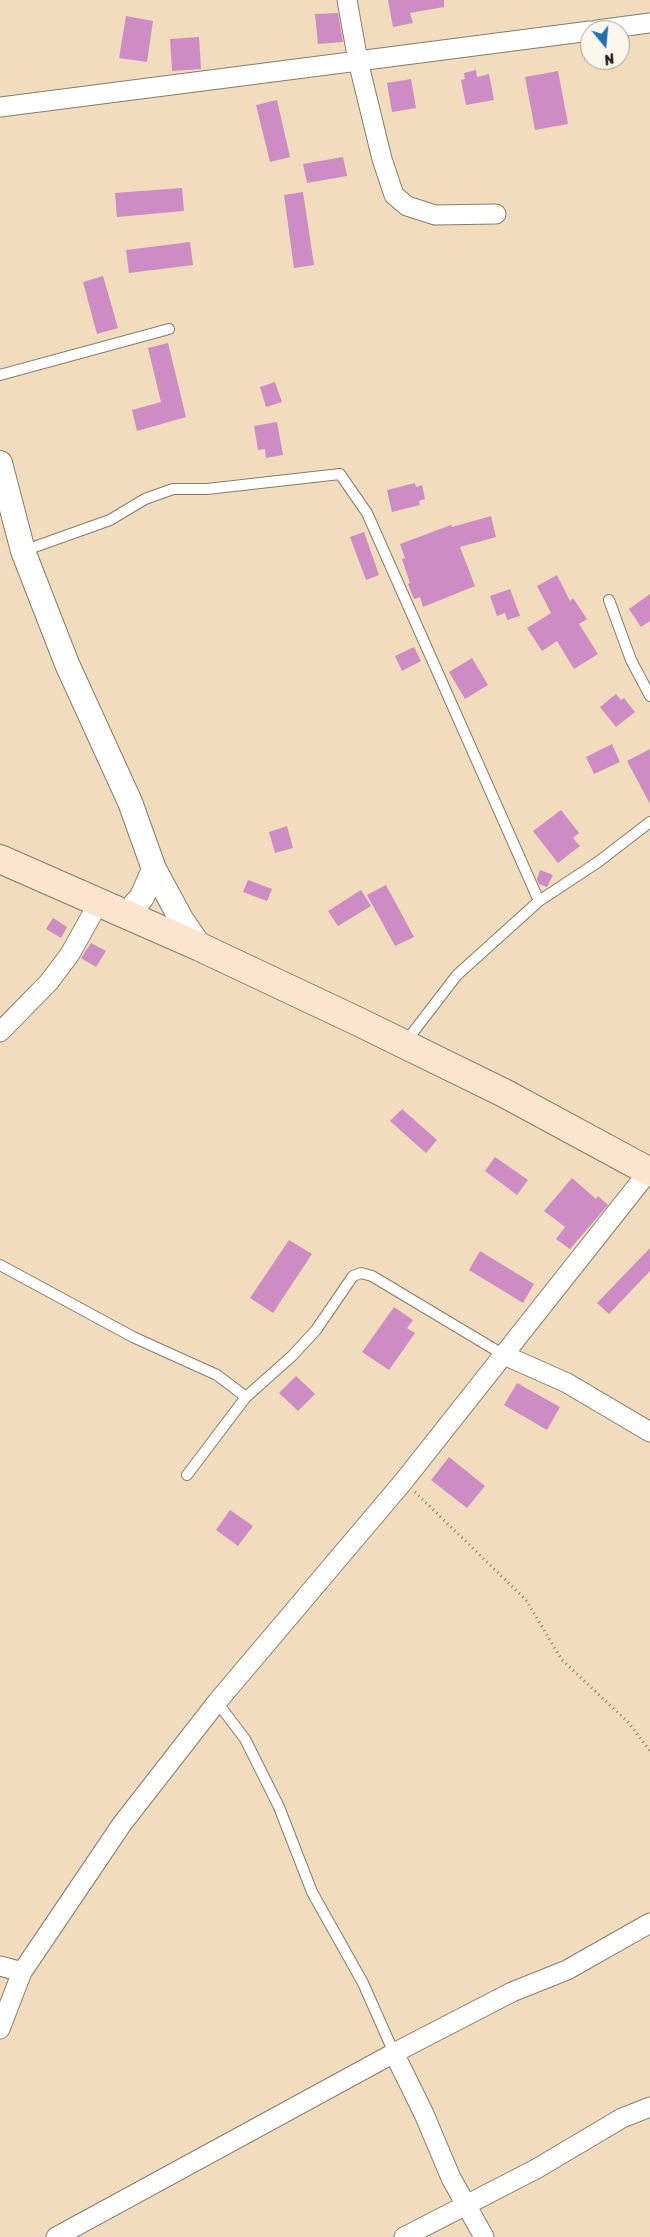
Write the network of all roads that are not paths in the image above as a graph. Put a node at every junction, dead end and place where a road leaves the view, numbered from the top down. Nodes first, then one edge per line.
1 (347, 0) edge
2 (650, 23) edge
3 (630, 26) edge
4 (580, 32) edge
5 (358, 61) junction
6 (0, 108) edge
7 (496, 214) dead end
8 (169, 329) dead end
9 (0, 375) edge
10 (0, 463) edge
11 (23, 551) junction
12 (609, 600) dead end
13 (650, 696) edge
14 (650, 822) edge
15 (0, 859) edge
16 (154, 869) junction
17 (538, 901) junction
18 (99, 902) junction
19 (126, 915) junction
20 (200, 947) junction
21 (0, 1032) edge
22 (403, 1044) junction
23 (650, 1171) edge
24 (0, 1264) edge
25 (504, 1355) junction
26 (246, 1397) junction
27 (650, 1432) edge
28 (187, 1476) dead end
29 (217, 1702) junction
30 (650, 1923) edge
31 (0, 1966) edge
32 (22, 1972) junction
33 (0, 2029) edge
34 (394, 2053) junction
35 (650, 2107) edge
36 (465, 2204) junction
37 (56, 2237) edge
38 (404, 2237) edge
39 (484, 2237) edge

1 - 5 street
2 - 3 street
4 - 5 street
5 - 6 street
5 - 7 street
8 - 9 lane
10 - 11 street
11 - 16 street
11 - 17 lane
12 - 13 lane
14 - 17 lane
15 - 18 main road
16 - 19 street
16 - 20 street
17 - 22 lane
18 - 19 main road
18 - 21 street
19 - 20 main road
20 - 22 main road
22 - 23 main road
23 - 25 street
24 - 26 lane
25 - 26 lane
25 - 27 street
25 - 29 street
26 - 28 lane
29 - 32 street
29 - 34 lane
30 - 34 street
31 - 32 street
32 - 33 street
34 - 36 street
34 - 37 street
35 - 36 street
36 - 38 street
36 - 39 street

